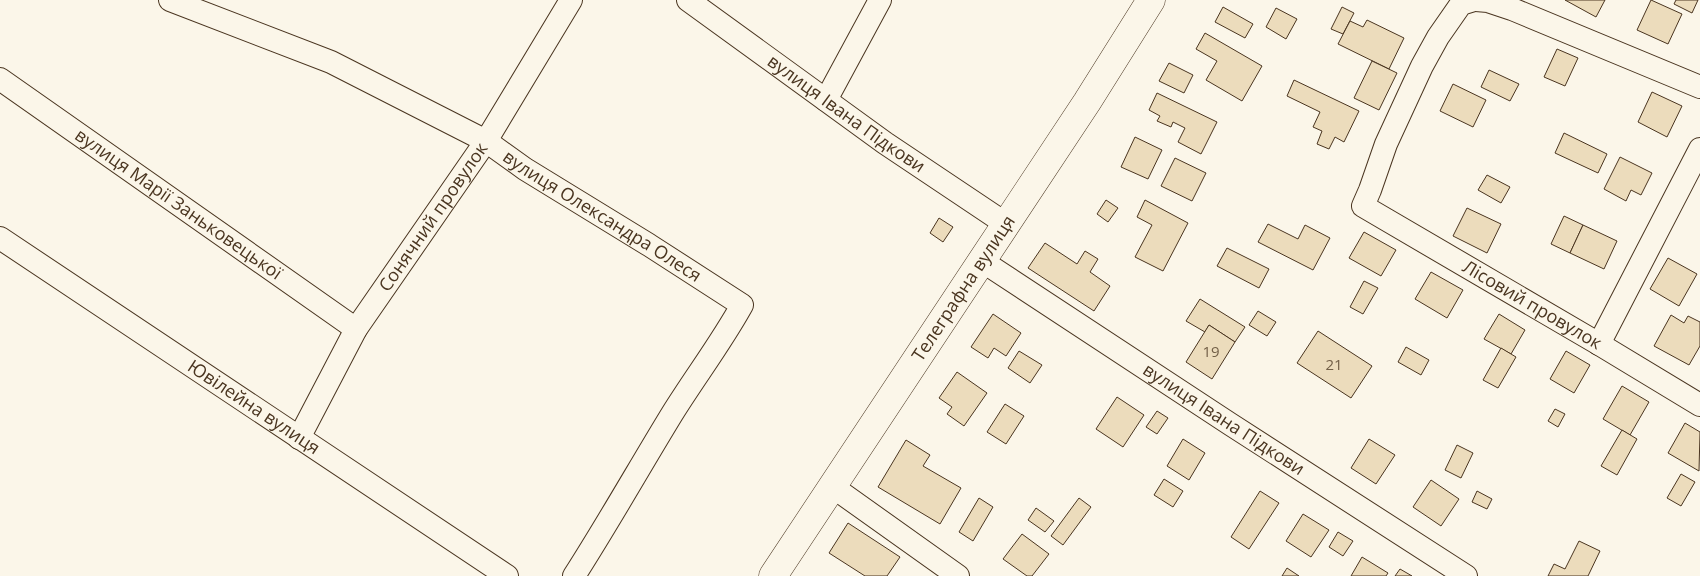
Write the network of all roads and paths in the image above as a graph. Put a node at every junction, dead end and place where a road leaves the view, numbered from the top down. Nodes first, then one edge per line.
1 (170, 0) edge
2 (571, 0) edge
3 (688, 0) edge
4 (880, 0) edge
5 (1152, 0) edge
6 (1475, 0) edge
7 (0, 78) edge
8 (1700, 87) edge
9 (826, 100) junction
10 (486, 141) junction
11 (1700, 149) edge
12 (1006, 224) junction
13 (0, 238) edge
14 (982, 261) junction
15 (356, 329) junction
16 (1599, 344) junction
17 (1700, 405) edge
18 (299, 438) junction
19 (832, 487) junction
20 (507, 576) edge
21 (574, 576) edge
22 (773, 576) edge
23 (958, 576) edge
24 (1466, 576) edge

1 - 10 street, вулиця Олександра Олеся
2 - 10 street, Сонячний провулок
3 - 9 street, вулиця Івана Підкови
4 - 9 street
5 - 12 street, Телеграфна вулиця
6 - 8 street
6 - 16 street, Лісовий провулок
7 - 15 street, вулиця Марії Заньковецької
9 - 12 street, вулиця Івана Підкови
10 - 15 street, Сонячний провулок
10 - 21 street, вулиця Олександра Олеся
11 - 16 street
12 - 14 street, Телеграфна вулиця
13 - 18 street, Ювілейна вулиця
14 - 19 street, Телеграфна вулиця
14 - 24 street, вулиця Івана Підкови
15 - 18 street, Сонячний провулок
16 - 17 street, Лісовий провулок
18 - 20 street, Ювілейна вулиця
19 - 22 street, Телеграфна вулиця
19 - 23 street

